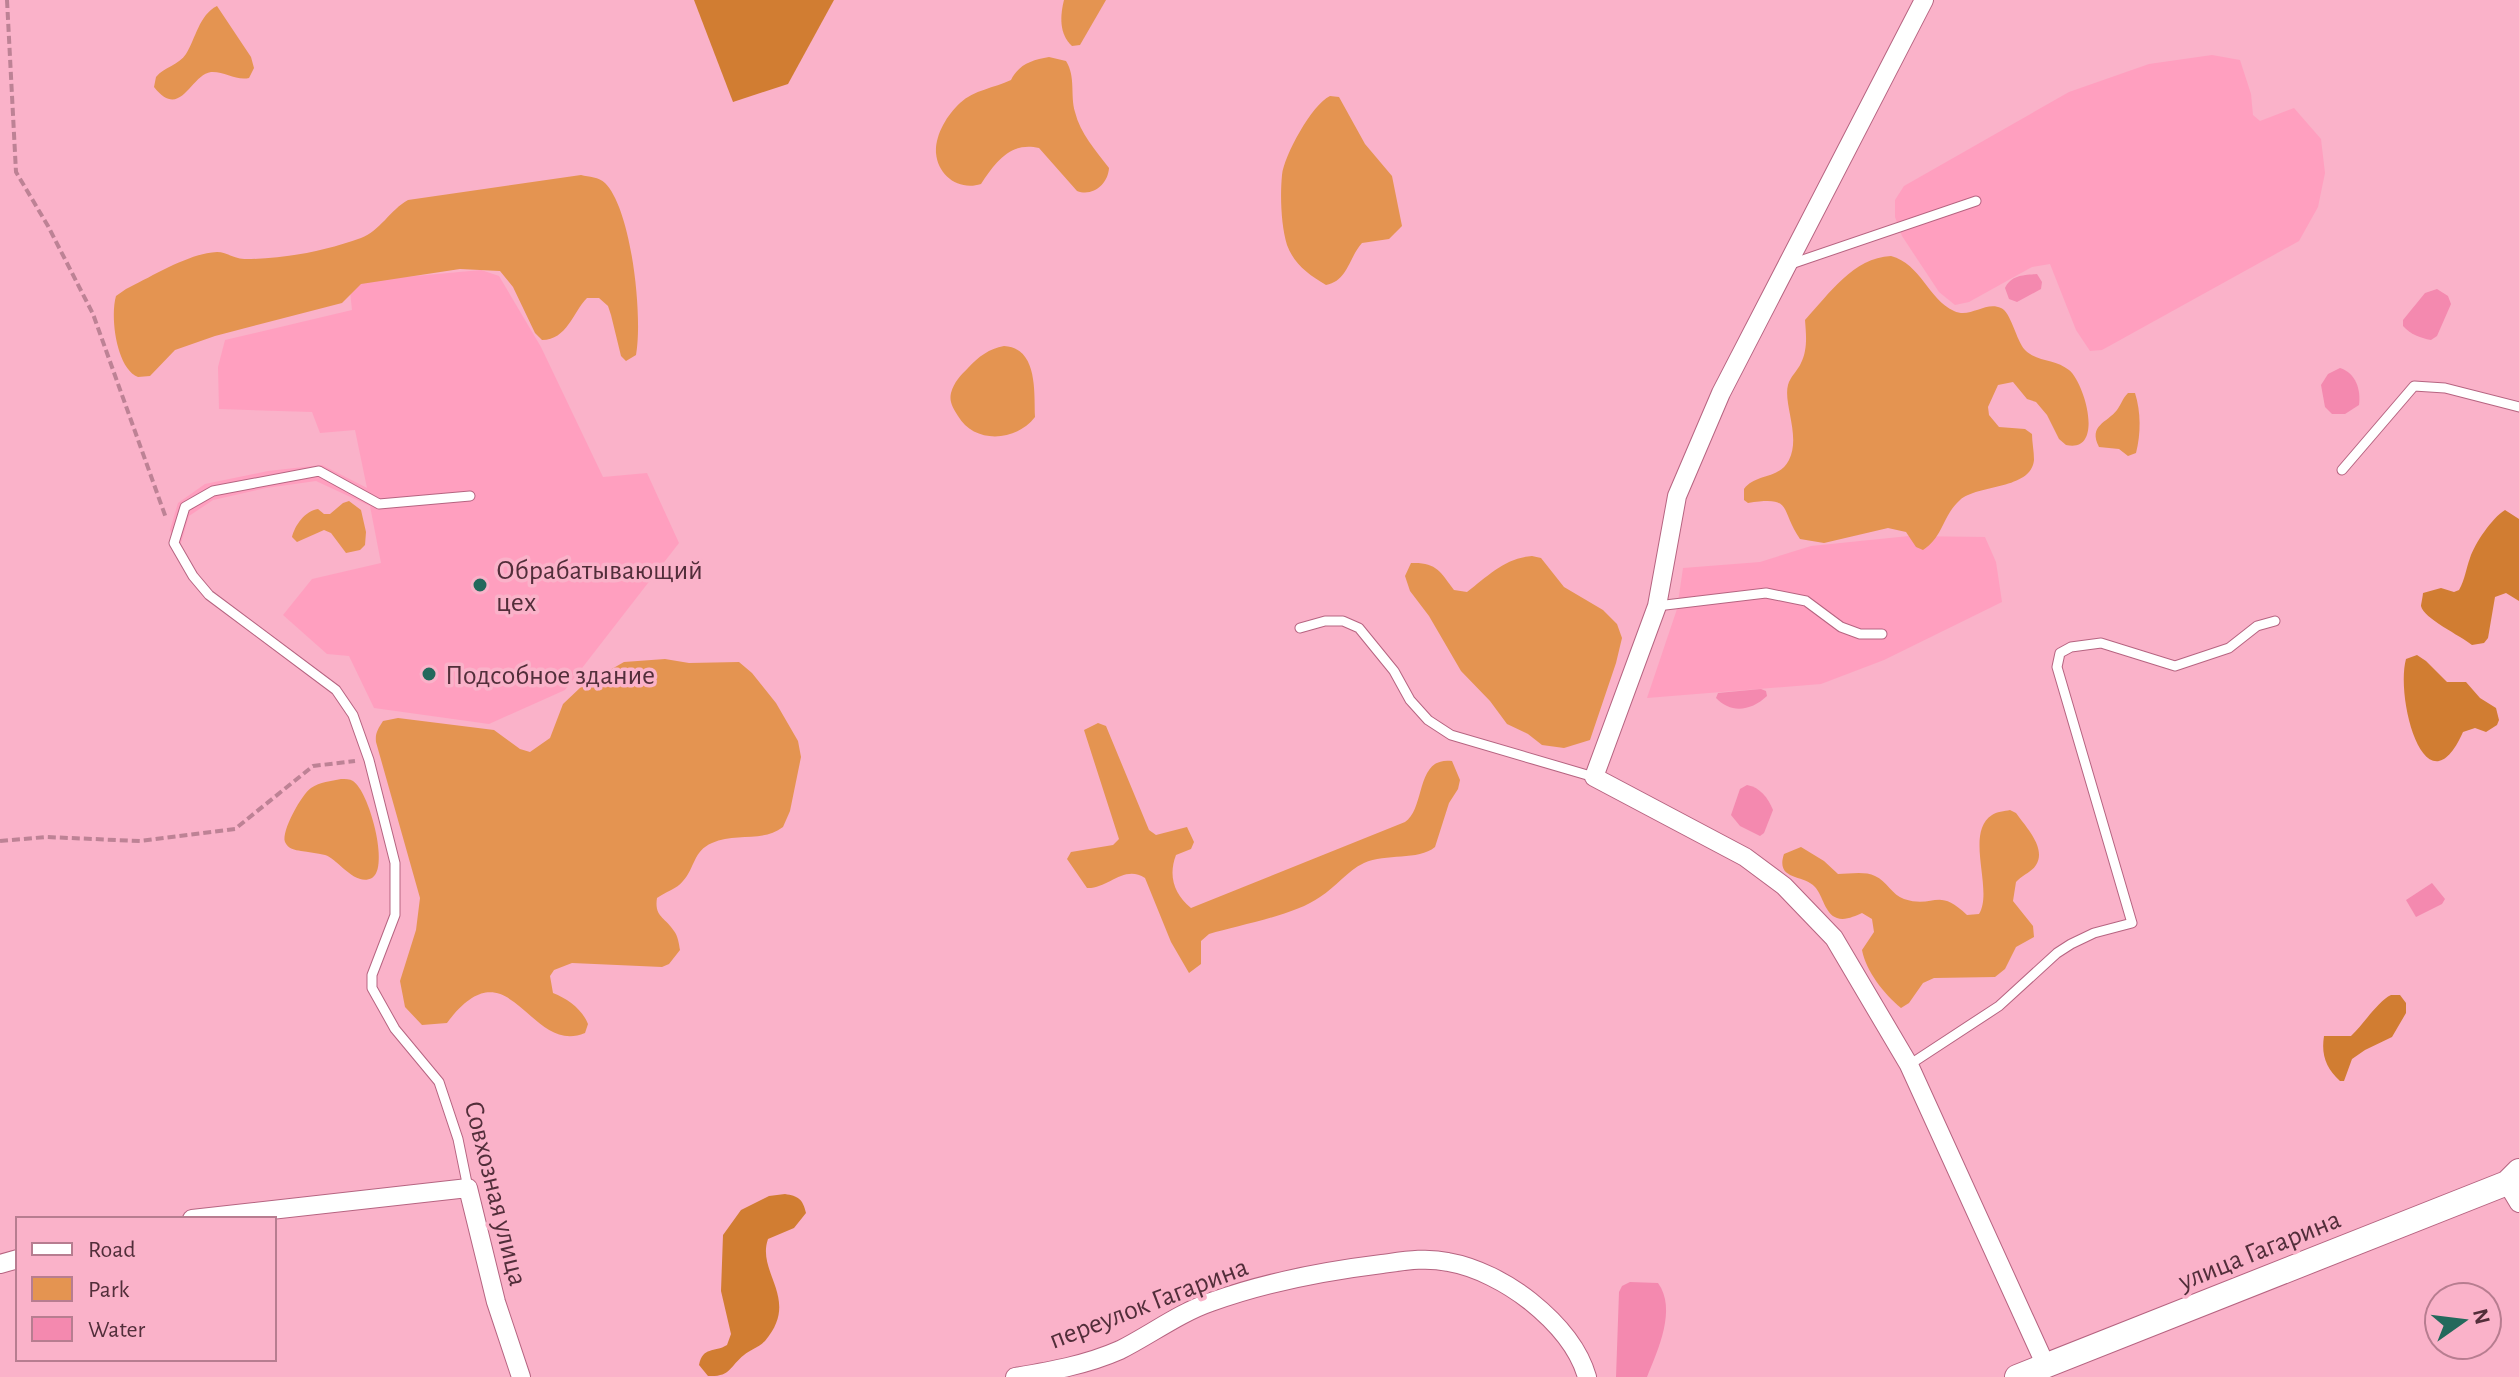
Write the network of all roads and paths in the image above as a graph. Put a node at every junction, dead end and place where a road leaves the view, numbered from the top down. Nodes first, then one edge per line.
1 (7, 0) edge
2 (1924, 0) edge
3 (1976, 201) dead end
4 (1788, 265) junction
5 (2519, 407) edge
6 (2342, 470) dead end
7 (470, 496) dead end
8 (174, 543) junction
9 (1657, 606) junction
10 (2275, 621) dead end
11 (1300, 628) dead end
12 (1882, 634) dead end
13 (369, 760) junction
14 (1594, 777) junction
15 (0, 841) edge
16 (1909, 1065) junction
17 (2515, 1186) edge
18 (468, 1188) junction
19 (210, 1217) edge
20 (2046, 1366) junction
21 (521, 1377) edge
22 (1015, 1377) edge
23 (1587, 1377) edge
24 (2017, 1377) edge

1 - 8 path
2 - 4 street
3 - 4 lane
4 - 9 street
5 - 6 lane
7 - 8 lane
8 - 13 lane, Совхозная улица
9 - 12 lane
9 - 14 street
10 - 16 lane
11 - 14 lane
13 - 15 path
13 - 18 lane, Совхозная улица
14 - 16 street
16 - 20 street
17 - 20 main road, улица Гагарина
18 - 19 street
18 - 21 street, Совхозная улица
20 - 24 main road, улица Гагарина
22 - 23 street, переулок Гагарина

